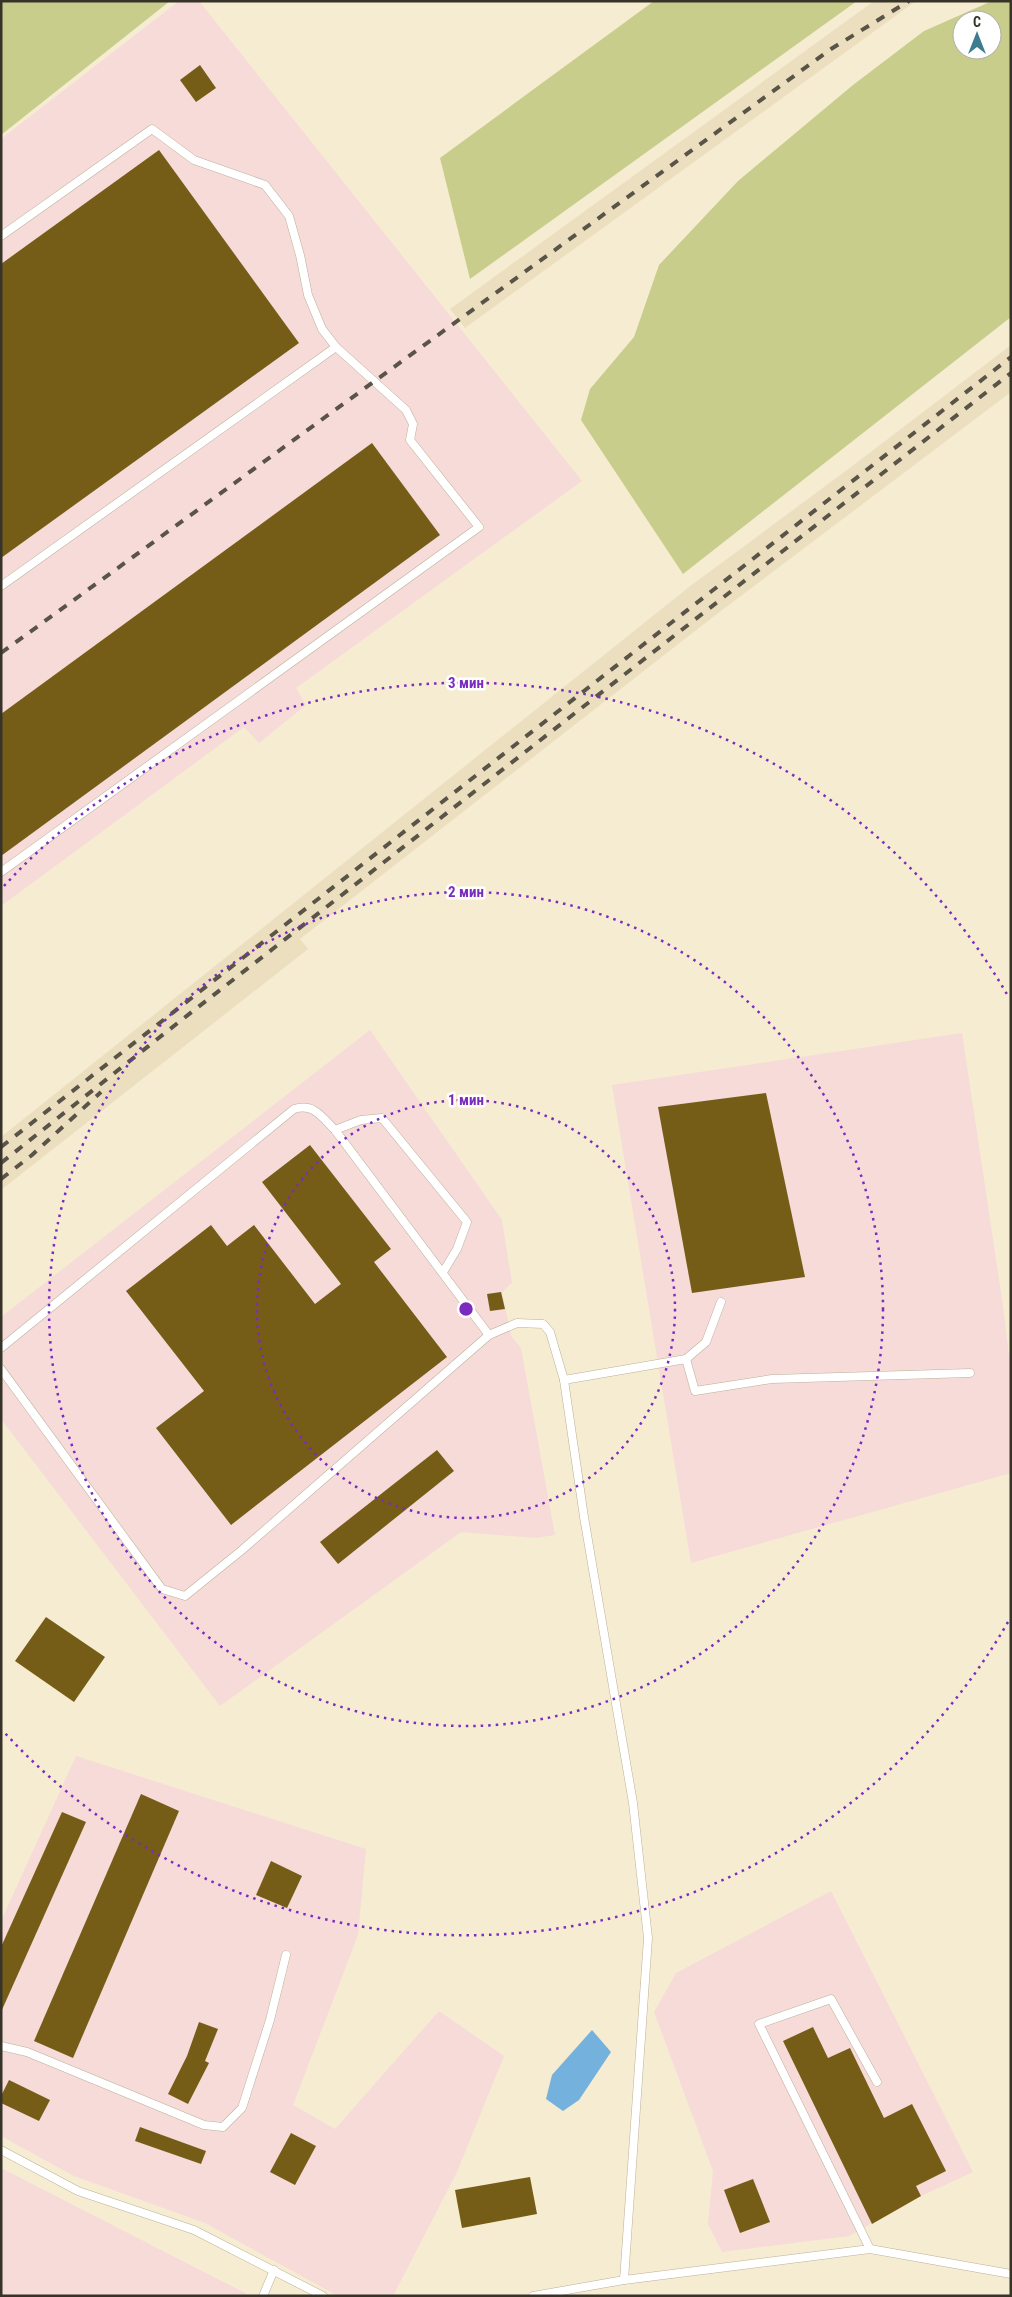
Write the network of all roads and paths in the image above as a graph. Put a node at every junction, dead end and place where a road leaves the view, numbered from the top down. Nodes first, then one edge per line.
1 (1, 236) edge
2 (336, 347) junction
3 (1, 586) edge
4 (1, 872) edge
5 (335, 1130) junction
6 (443, 1272) junction
7 (720, 1302) dead end
8 (489, 1334) junction
9 (1, 1348) edge
10 (686, 1359) junction
11 (1, 1369) edge
12 (970, 1373) dead end
13 (564, 1380) junction
14 (286, 1955) dead end
15 (1, 2046) edge
16 (877, 2082) dead end
17 (1, 2150) edge
18 (870, 2249) junction
19 (274, 2270) junction
20 (1011, 2274) edge
21 (624, 2280) junction
22 (263, 2296) edge
23 (323, 2296) edge
24 (533, 2296) edge

1 - 2 lane
2 - 3 lane
2 - 4 lane
5 - 6 lane
5 - 6 lane
5 - 9 lane
6 - 8 lane
7 - 10 lane
8 - 11 lane
8 - 13 lane
10 - 12 lane
10 - 13 lane
13 - 21 lane
14 - 15 lane
16 - 18 lane
17 - 19 lane
18 - 20 lane
18 - 21 lane
19 - 22 lane
19 - 23 lane
21 - 24 lane

